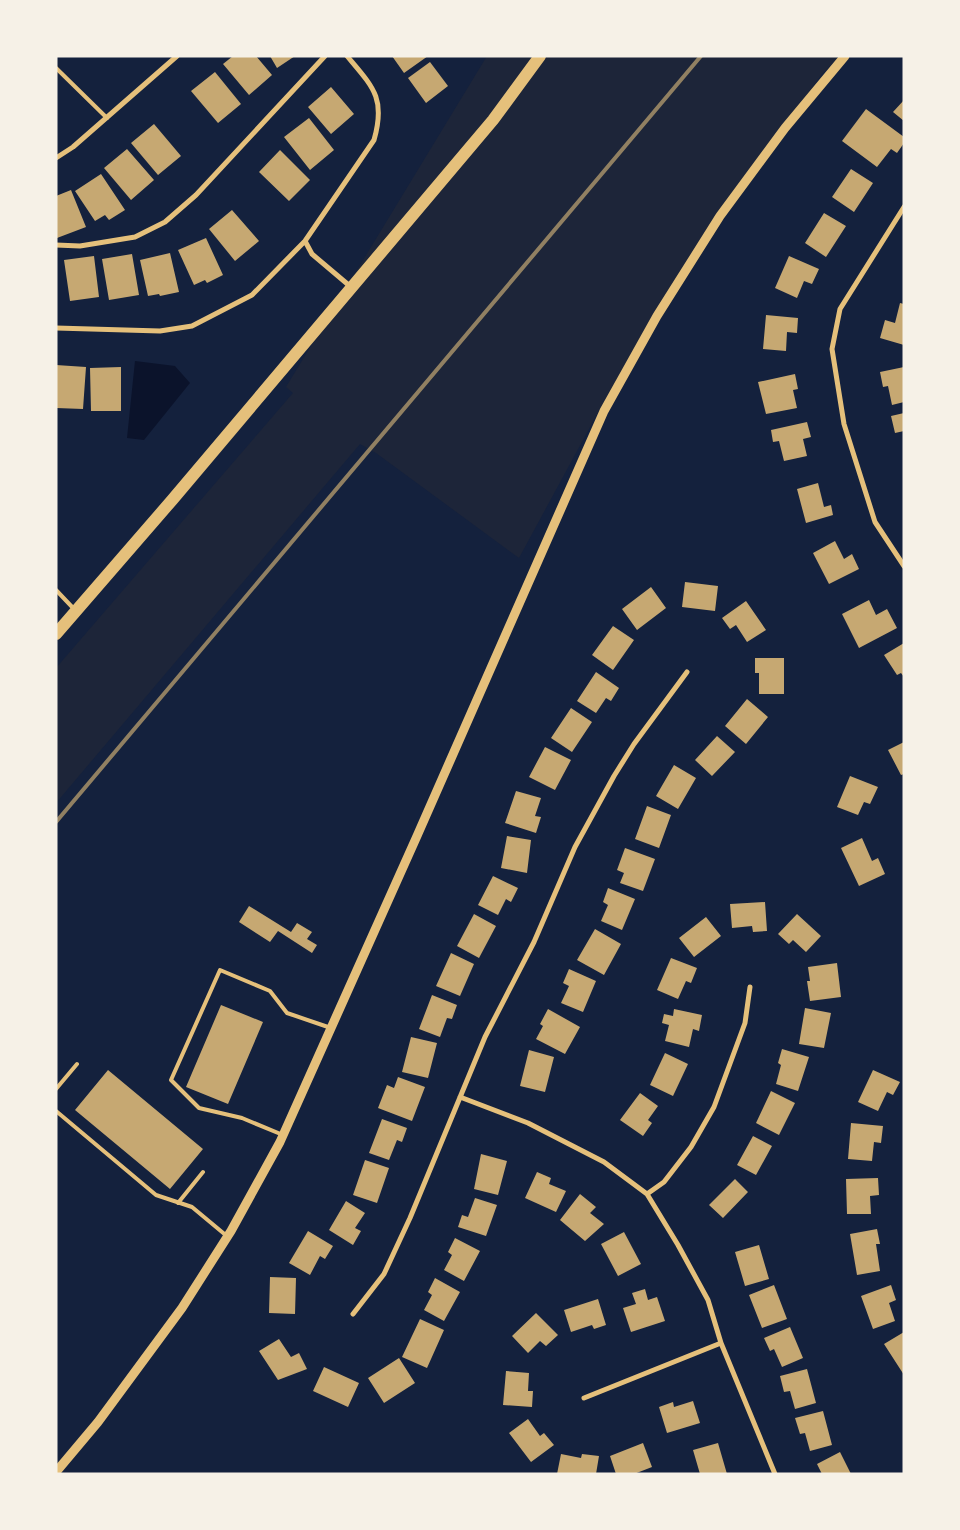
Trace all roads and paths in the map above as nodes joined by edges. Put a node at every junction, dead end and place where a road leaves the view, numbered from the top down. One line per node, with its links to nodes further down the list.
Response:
1 (177, 56): 7 (street)
2 (325, 56): 11 (street)
3 (347, 56): 10 (street)
4 (540, 56): 12 (main road)
5 (846, 56): 20 (street)
6 (56, 68): 7 (lane)
7 (107, 118): 8 (street)
8 (56, 158)
9 (904, 207): 14 (street)
10 (305, 241): 12 (street); 13 (street)
11 (56, 245)
12 (351, 288): 16 (main road)
13 (56, 328)
14 (904, 566)
15 (56, 590): 16 (lane)
16 (76, 610): 17 (main road)
17 (56, 634)
18 (687, 672): 23 (street)
19 (750, 987): 27 (street)
20 (331, 1028): 25 (street); 25 (lane)
21 (77, 1064): 22 (lane)
22 (56, 1088)
23 (460, 1098): 27 (street); 30 (street)
24 (56, 1111): 28 (lane)
25 (283, 1135): 29 (street)
26 (203, 1172): 28 (lane)
27 (647, 1194): 31 (street)
28 (178, 1202): 29 (lane)
29 (228, 1237): 33 (street)
30 (353, 1314)
31 (721, 1343): 32 (street); 34 (street)
32 (584, 1398)
33 (56, 1472)
34 (775, 1474)

